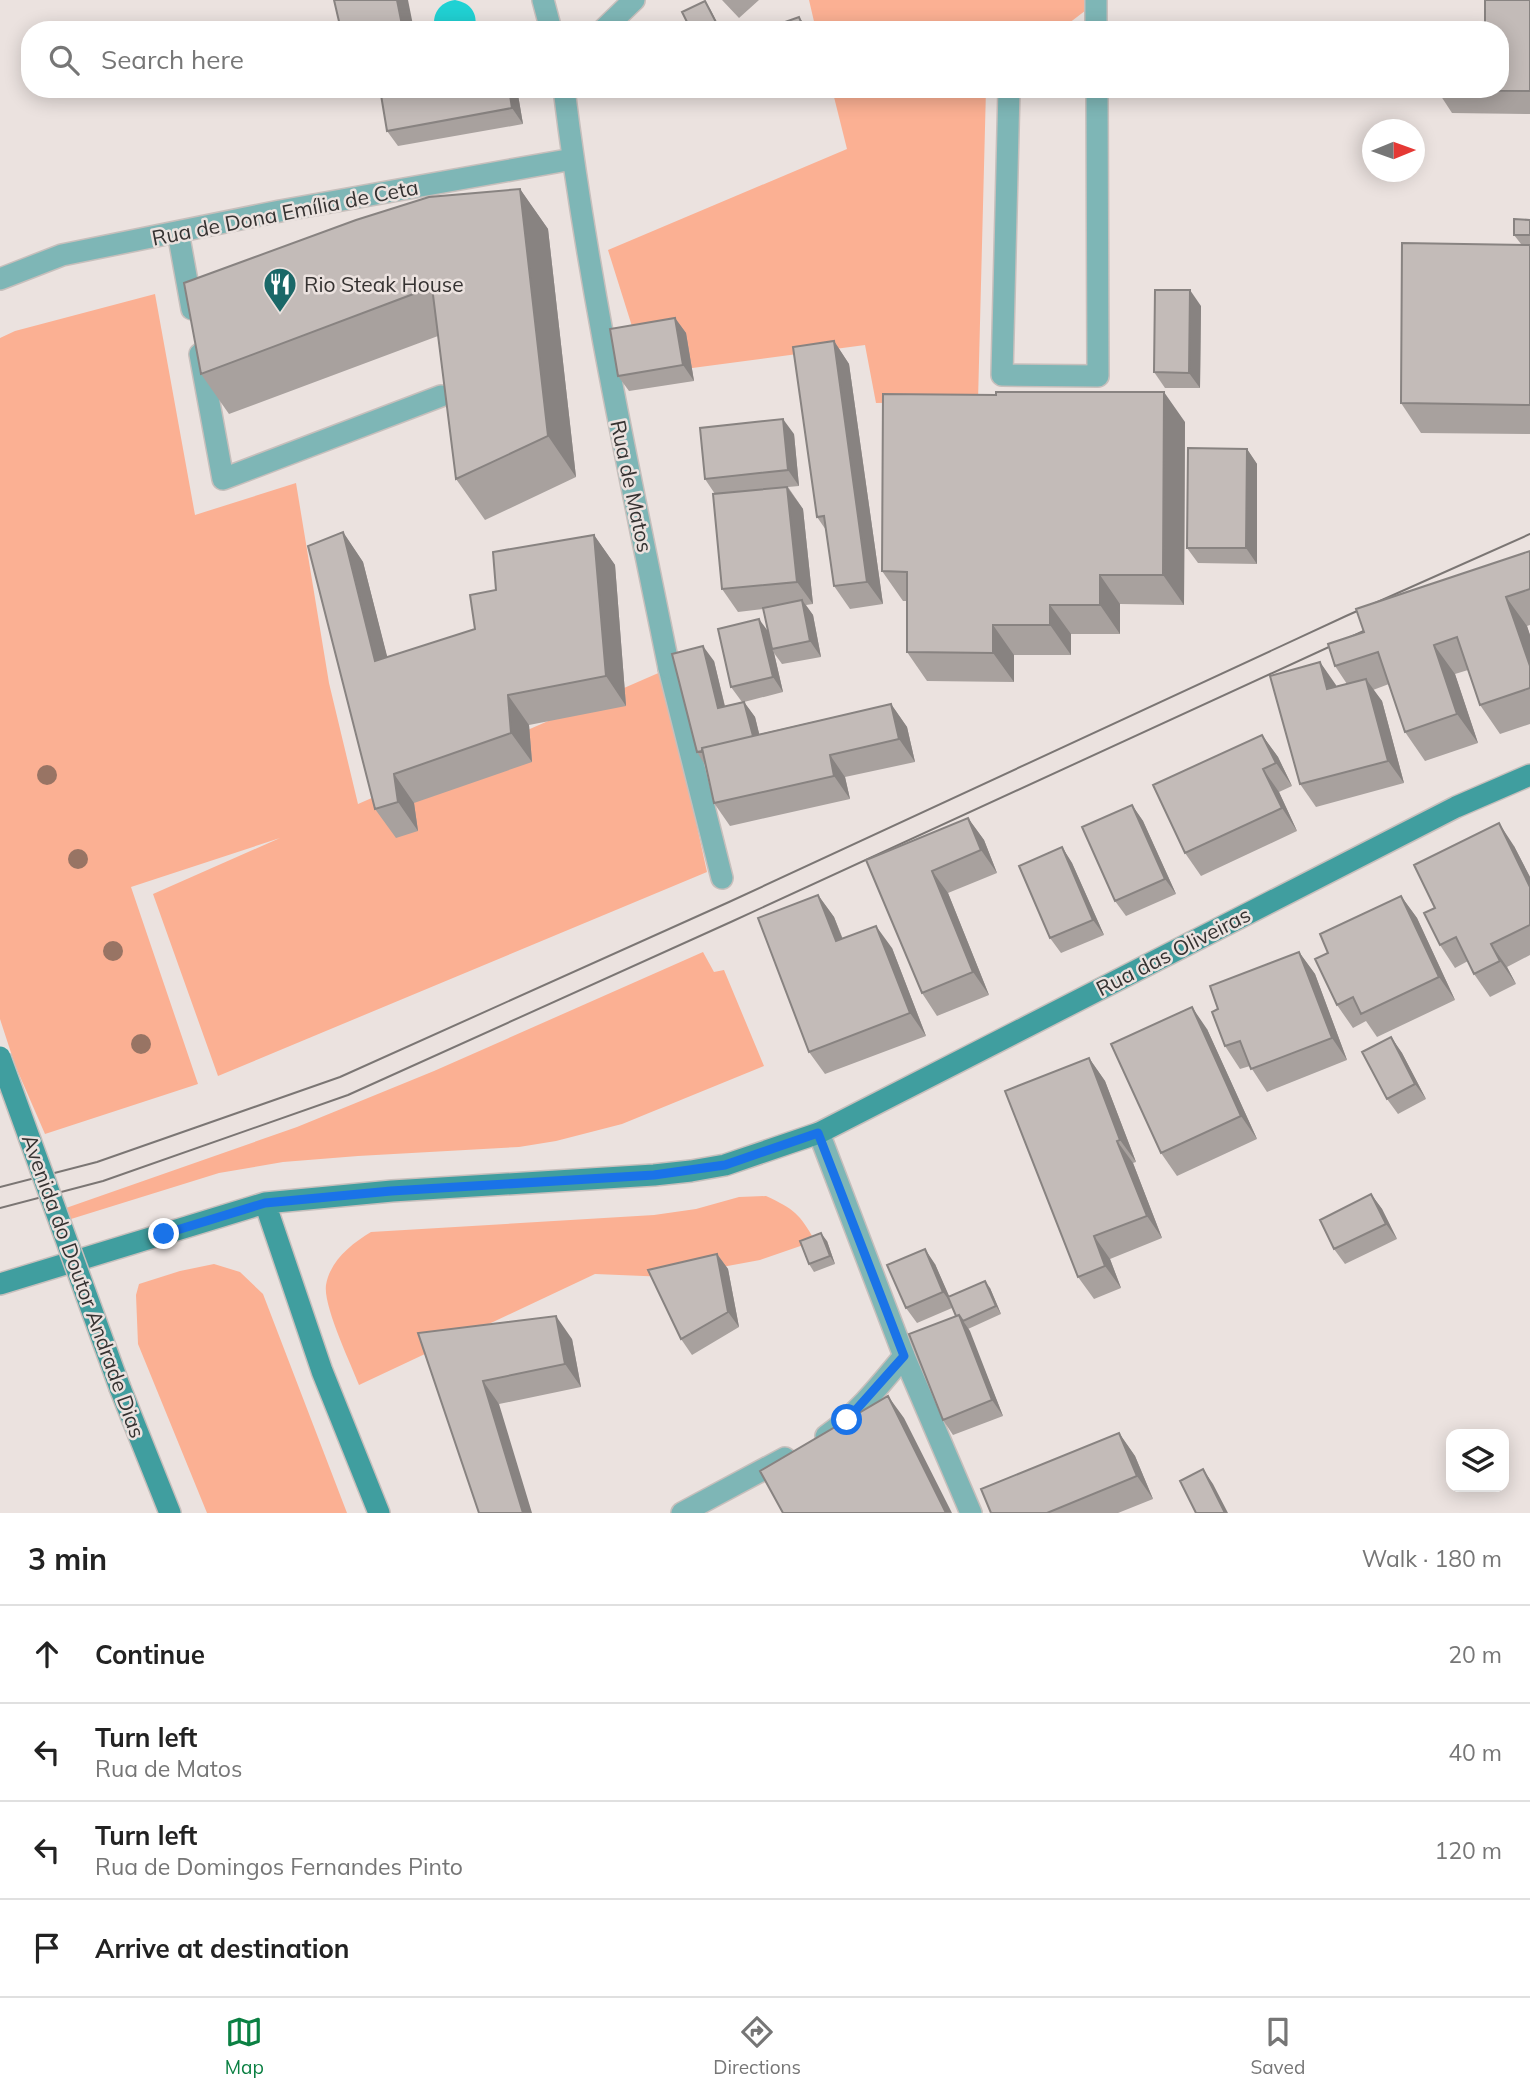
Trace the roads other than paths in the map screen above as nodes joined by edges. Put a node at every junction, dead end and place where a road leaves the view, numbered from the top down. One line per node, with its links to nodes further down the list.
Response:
1 (542, 0): 4 (street)
2 (634, 0): 5 (street)
3 (1096, 0): 6 (street)
4 (548, 21)
5 (612, 21)
6 (1097, 21)
7 (565, 98): 10 (street, Rua de Matos)
8 (1009, 98): 9 (street)
9 (1097, 98)
10 (573, 159): 11 (street, Rua de Dona Emília de Ceta); 15 (street, Rua de Matos)
11 (178, 232): 12 (street, Rua de Dona Emília de Ceta); 13 (street)
12 (0, 279)
13 (441, 396)
14 (1530, 775): 17 (main road, Rua das Oliveiras)
15 (722, 878)
16 (0, 1057): 21 (main road, Avenida do Doutor Andrade Dias, bridge)
17 (818, 1133): 18 (main road, Rua das Oliveiras); 20 (street)
18 (265, 1203): 19 (main road, Rua das Oliveiras); 22 (main road)
19 (0, 1284)
20 (904, 1356): 23 (street); 24 (street)
21 (170, 1513)
22 (379, 1513)
23 (682, 1513)
24 (971, 1513)

